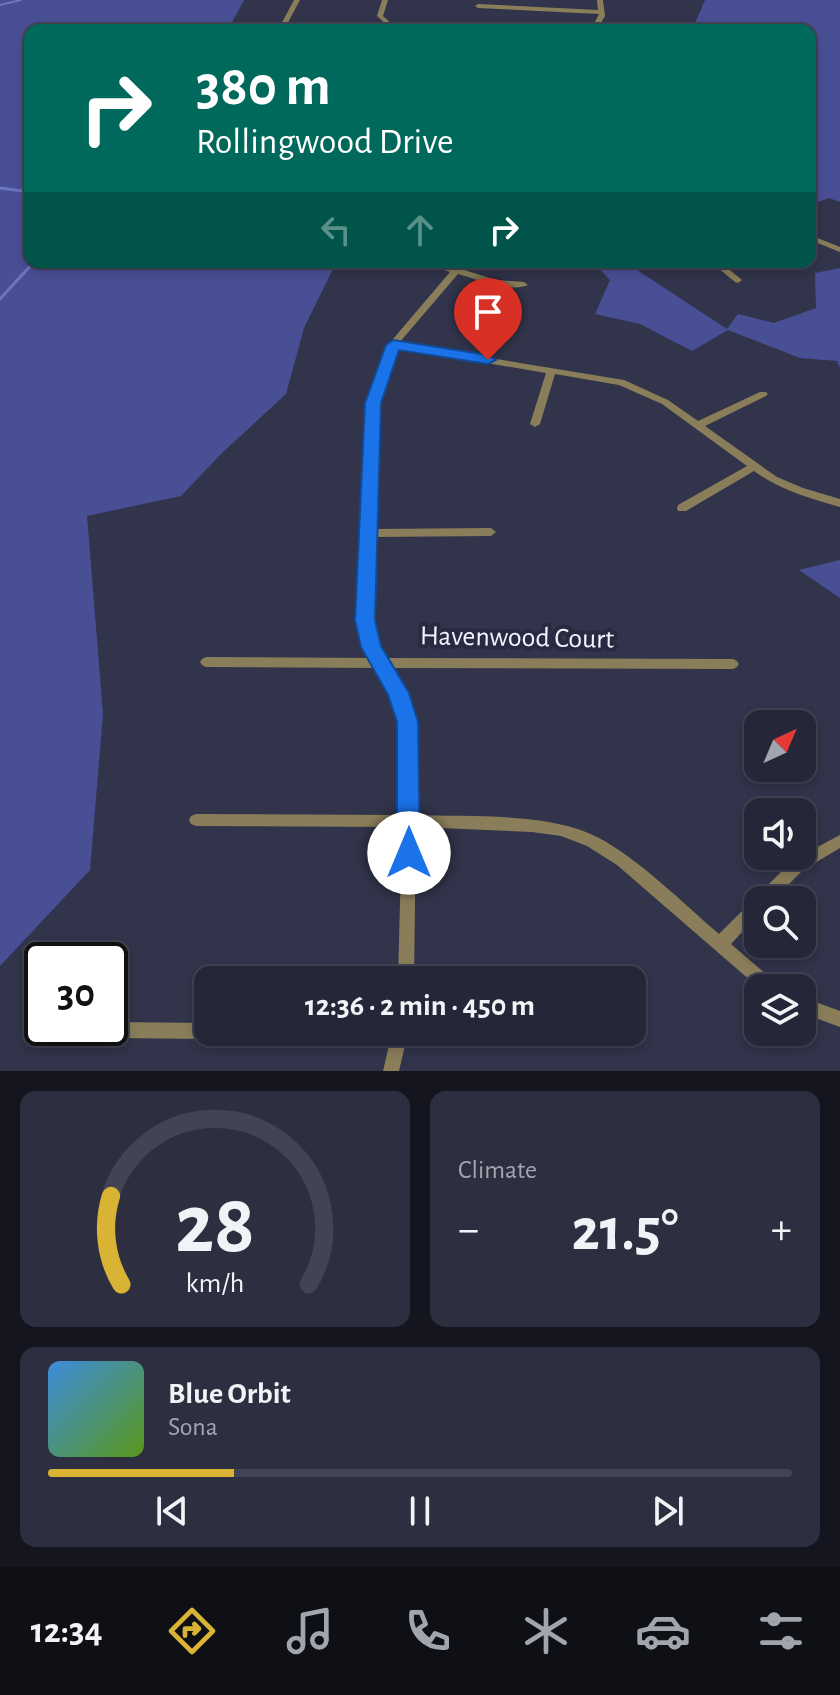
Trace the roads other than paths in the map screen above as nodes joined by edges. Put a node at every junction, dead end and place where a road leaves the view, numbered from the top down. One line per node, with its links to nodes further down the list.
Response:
1 (297, 0): 6 (street)
2 (385, 0): 7 (street)
3 (600, 0): 5 (street)
4 (478, 6): 5 (street)
5 (602, 12): 8 (street)
6 (284, 24)
7 (389, 24)
8 (597, 24)
9 (816, 240): 10 (street)
10 (840, 250)
11 (457, 268): 16 (street)
12 (464, 268): 15 (street)
13 (723, 268): 14 (street)
14 (738, 280)
15 (524, 285)
16 (393, 345): 17 (street); 25 (street)
17 (551, 370): 19 (street); 20 (street)
18 (763, 394): 20 (street)
19 (535, 424)
20 (697, 426): 21 (street)
21 (753, 467): 22 (street); 23 (street)
22 (840, 503)
23 (682, 508)
24 (491, 532): 25 (street)
25 (368, 533): 26 (street)
26 (379, 661): 27 (street, Havenwood Court); 28 (street, Havenwood Court); 30 (street)
27 (206, 662)
28 (733, 664)
29 (196, 820): 30 (street)
30 (409, 821): 34 (street); 35 (street)
31 (840, 841): 32 (street)
32 (777, 886)
33 (744, 919): 34 (street)
34 (720, 944): 36 (street)
35 (406, 966)
36 (755, 974)
37 (816, 1010): 38 (street)
38 (840, 1019)
39 (128, 1030): 40 (street)
40 (194, 1031)
41 (397, 1046): 42 (street)
42 (391, 1071)

